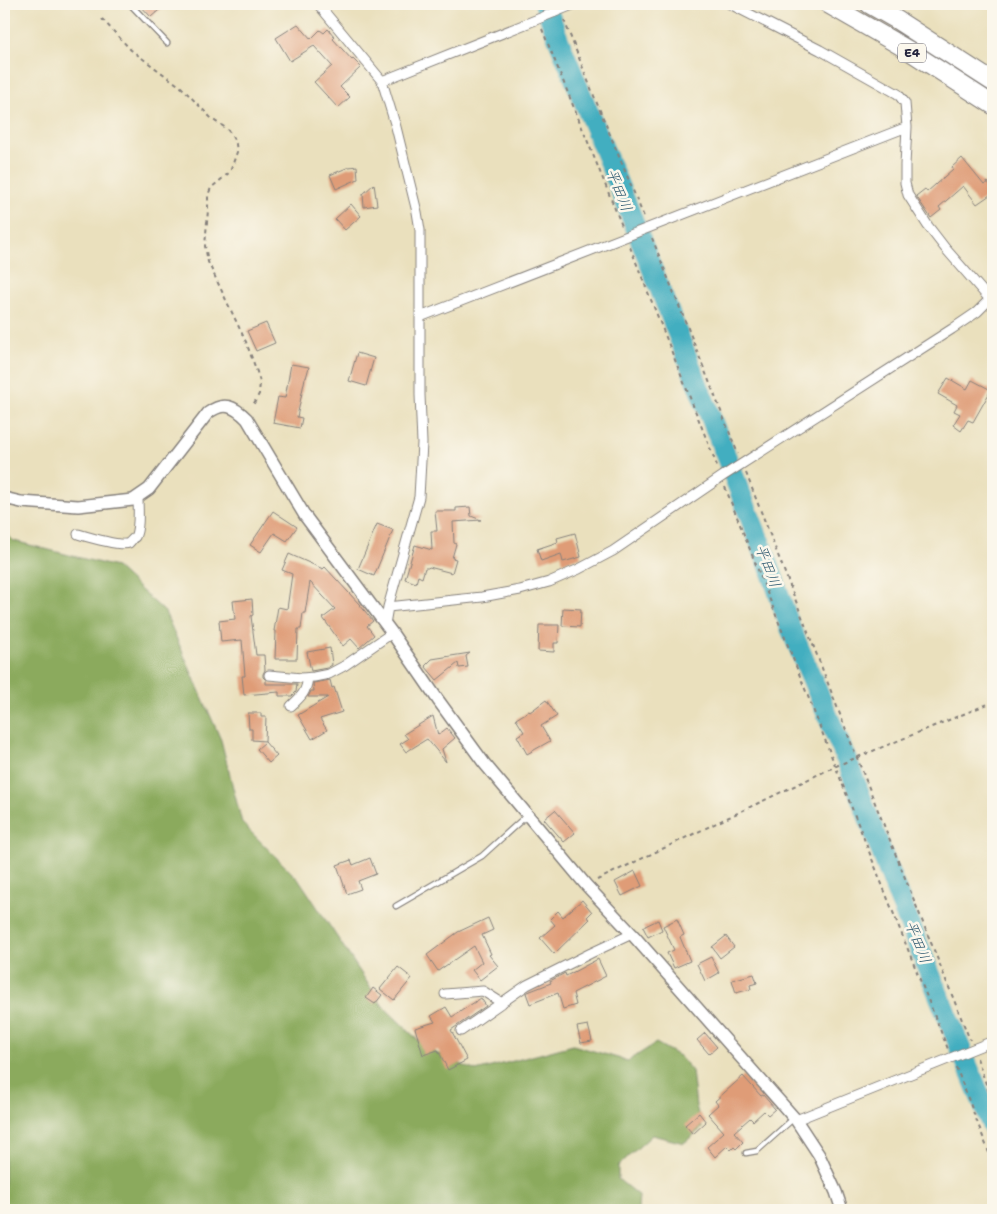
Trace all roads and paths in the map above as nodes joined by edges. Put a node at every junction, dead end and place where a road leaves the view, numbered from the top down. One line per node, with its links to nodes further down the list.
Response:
1 (130, 4): 10 (lane)
2 (318, 4): 11 (street)
3 (575, 4): 7 (street)
4 (730, 4): 14 (street)
5 (828, 4): 13 (highway, E4)
6 (869, 4): 12 (highway, E4)
7 (559, 10): 9 (street); 15 (path)
8 (102, 19): 19 (path)
9 (539, 19): 11 (street); 16 (path)
10 (167, 43)
11 (382, 81): 18 (street)
12 (993, 82)
13 (993, 105)
14 (907, 126): 15 (street); 17 (street)
15 (647, 228): 16 (street); 20 (path)
16 (628, 236): 18 (street); 21 (path)
17 (992, 300): 20 (street)
18 (420, 317): 25 (street)
19 (244, 416): 22 (street); 26 (street)
20 (742, 464): 21 (street); 31 (path)
21 (722, 477): 25 (street); 32 (path)
22 (138, 497): 23 (street); 24 (street)
23 (4, 498)
24 (78, 534)
25 (388, 607): 26 (street)
26 (389, 629): 28 (street); 33 (street)
27 (270, 675): 28 (street)
28 (308, 678): 30 (street)
29 (993, 702): 31 (path)
30 (291, 706)
31 (856, 758): 32 (path); 41 (path)
32 (836, 766): 34 (path); 42 (path)
33 (527, 815): 34 (street); 35 (lane)
34 (586, 885): 36 (street)
35 (396, 906)
36 (632, 934): 38 (street); 44 (street)
37 (445, 994): 38 (street)
38 (502, 1003): 39 (street)
39 (461, 1031)
40 (993, 1042): 41 (street)
41 (973, 1050): 42 (street); 43 (path)
42 (953, 1057): 44 (street); 46 (path)
43 (993, 1104)
44 (795, 1119): 45 (lane); 47 (street)
45 (746, 1153)
46 (993, 1163)
47 (842, 1210)

